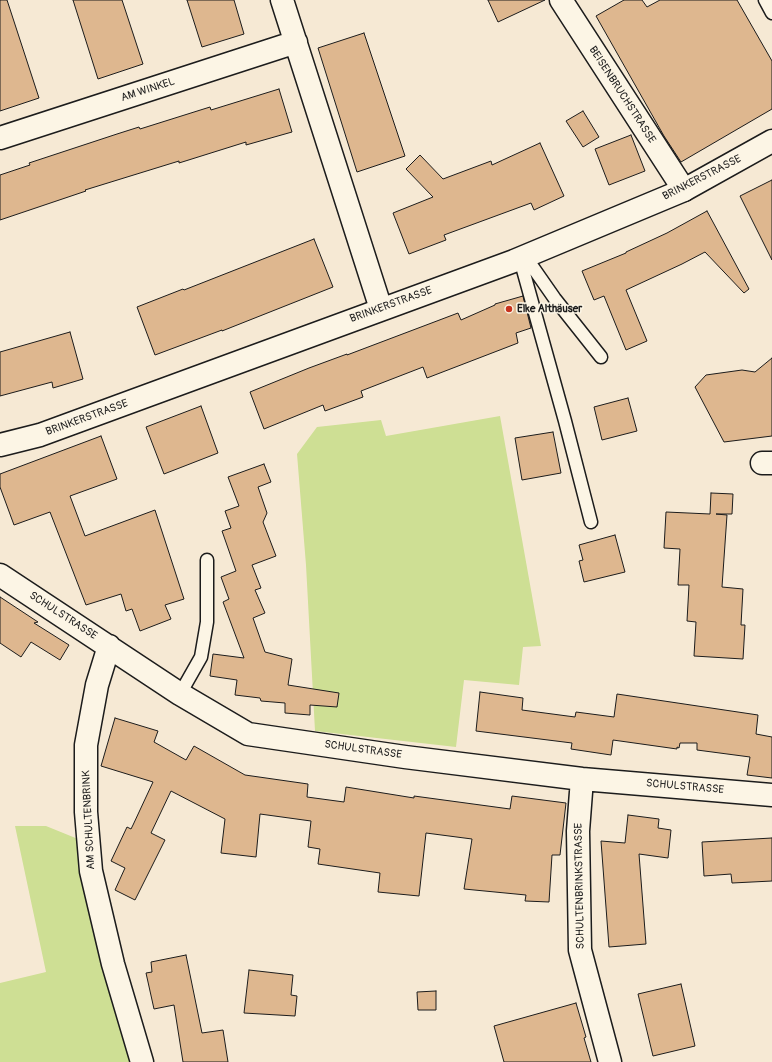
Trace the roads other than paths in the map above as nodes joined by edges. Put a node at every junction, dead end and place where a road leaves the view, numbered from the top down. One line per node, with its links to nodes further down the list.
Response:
1 (282, 0): 5 (street)
2 (561, 0): 8 (street, BEISENBRUCHSTRASSE)
3 (764, 0): 4 (lane)
4 (772, 13)
5 (296, 42): 6 (street, AM WINKEL); 10 (street)
6 (0, 138)
7 (772, 141): 8 (street, BRINKERSTRASSE)
8 (684, 190): 9 (street, BRINKERSTRASSE)
9 (523, 257): 10 (street, BRINKERSTRASSE); 11 (lane); 13 (lane)
10 (381, 309): 12 (street, BRINKERSTRASSE)
11 (601, 357)
12 (0, 444)
13 (591, 522)
14 (207, 560): 17 (lane)
15 (0, 575): 16 (street, SCHULSTRASSE)
16 (109, 646): 17 (street, SCHULSTRASSE); 20 (street, AM SCHULTENBRINK)
17 (180, 694): 18 (street, SCHULSTRASSE)
18 (582, 779): 19 (street, SCHULSTRASSE); 21 (street, SCHULTENBRINKSTRASSE)
19 (772, 795)
20 (142, 1062)
21 (610, 1062)

